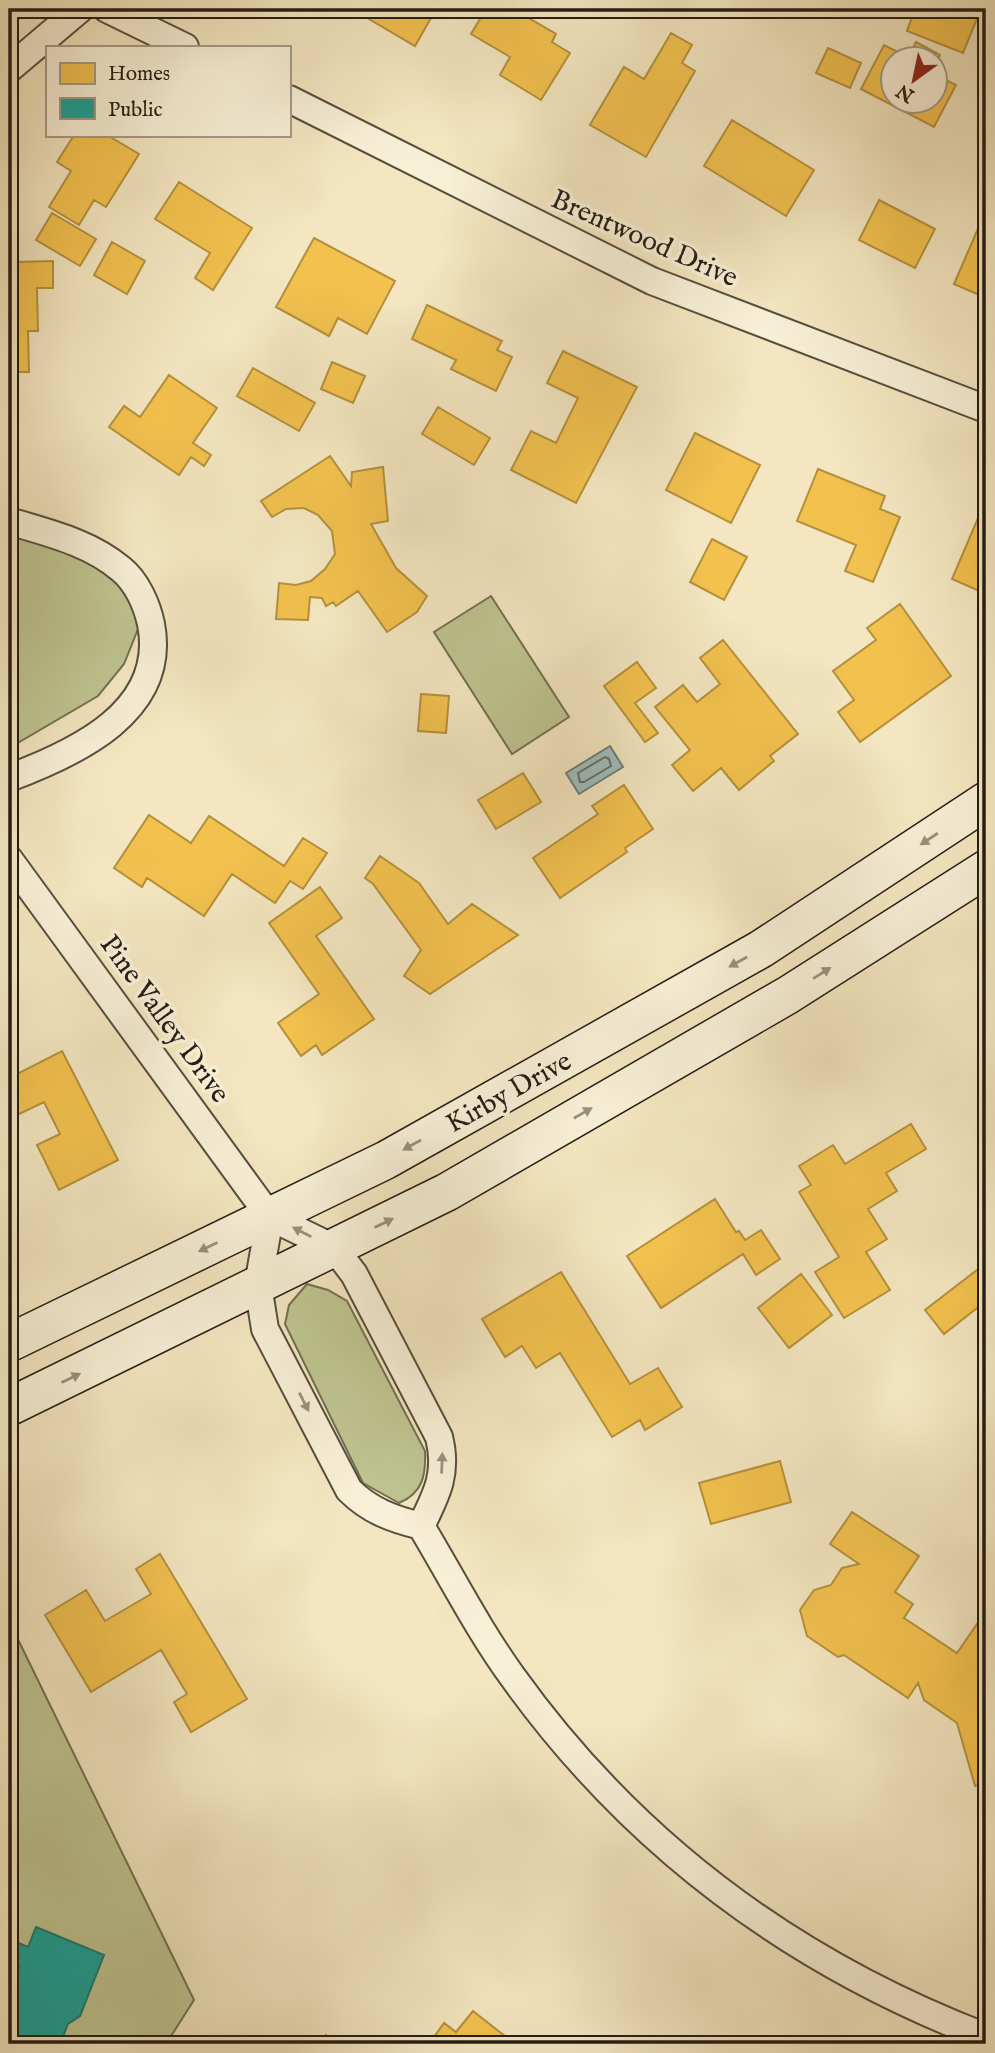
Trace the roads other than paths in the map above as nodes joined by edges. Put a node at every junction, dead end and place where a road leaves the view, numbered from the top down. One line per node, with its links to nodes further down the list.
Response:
1 (80, 9): 4 (street)
2 (107, 9): 3 (street)
3 (183, 46)
4 (9, 69)
5 (290, 100): 6 (street, Brentwood Drive)
6 (986, 409)
7 (9, 521): 8 (street)
8 (9, 778)
9 (986, 801): 12 (main road, Kirby Drive, one-way to 12)
10 (9, 859): 12 (street, Pine Valley Drive)
11 (986, 869): 13 (main road, Kirby Drive, one-way to 11)
12 (270, 1217): 13 (street, one-way to 12); 14 (street); 15 (main road, Kirby Drive, one-way to 15)
13 (334, 1248): 14 (main road, Kirby Drive); 17 (street, one-way to 13)
14 (258, 1285): 16 (main road, Kirby Drive, one-way to 14); 17 (street, one-way to 17)
15 (9, 1343)
16 (9, 1407)
17 (421, 1527): 18 (street)
18 (986, 2037)

